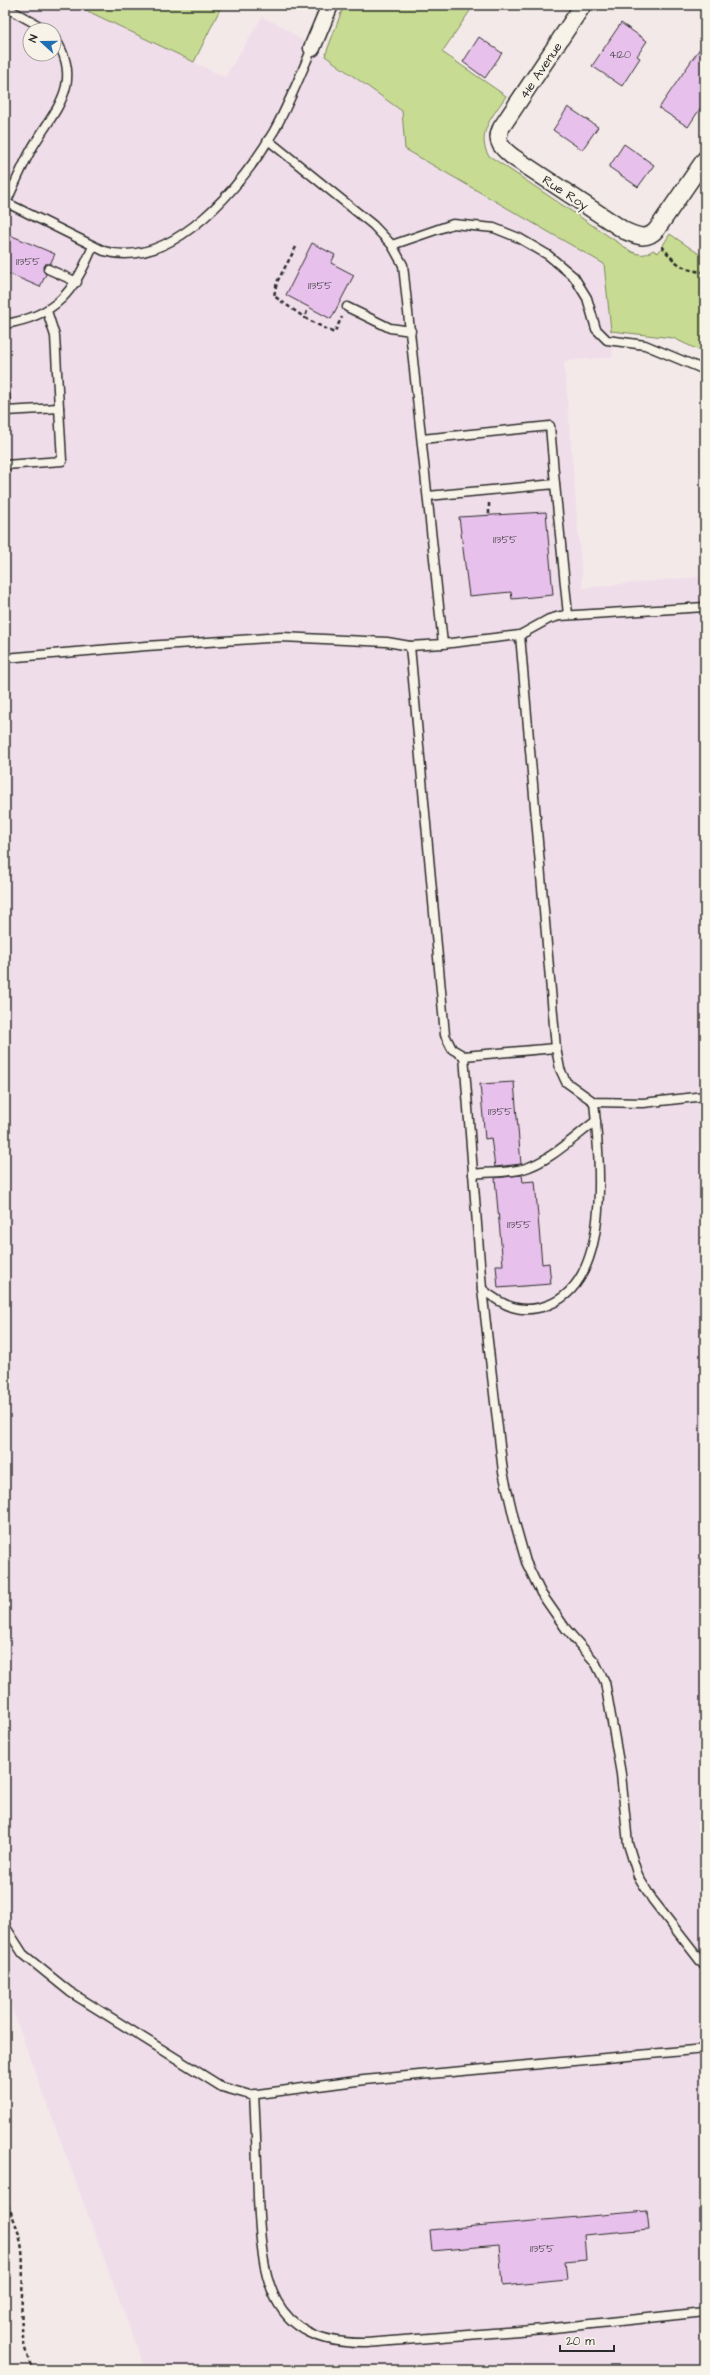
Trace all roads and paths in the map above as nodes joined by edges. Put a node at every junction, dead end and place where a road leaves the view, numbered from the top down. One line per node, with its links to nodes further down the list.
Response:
1 (330, 5): 5 (street)
2 (583, 5): 7 (street, 41e Avenue)
3 (5, 7): 4 (lane)
4 (35, 22)
5 (312, 48): 8 (lane)
6 (62, 50): 10 (lane)
7 (498, 136): 9 (street, Rue Roy)
8 (268, 140): 11 (lane); 12 (lane)
9 (705, 159)
10 (6, 203): 12 (lane)
11 (392, 245): 24 (lane); 26 (lane)
12 (93, 246): 17 (lane)
13 (662, 246): 16 (path)
14 (296, 247): 22 (path)
15 (48, 269): 17 (lane)
16 (705, 272): 18 (path)
17 (76, 282): 20 (lane)
18 (705, 301)
19 (347, 307): 24 (lane)
20 (47, 311): 23 (lane); 28 (lane)
21 (307, 312): 22 (path)
22 (305, 318): 25 (path)
23 (5, 324)
24 (411, 331): 30 (lane)
25 (334, 333)
26 (705, 370)
27 (5, 394): 29 (lane)
28 (59, 408): 29 (lane); 31 (lane)
29 (6, 411)
30 (422, 439): 32 (lane); 33 (lane)
31 (5, 465)
32 (555, 484): 33 (lane); 37 (lane)
33 (428, 496): 39 (lane)
34 (488, 499): 35 (path)
35 (490, 514)
36 (705, 607): 37 (lane)
37 (568, 615): 38 (lane)
38 (520, 635): 39 (lane); 42 (lane)
39 (443, 644): 40 (lane)
40 (410, 646): 41 (lane); 43 (lane)
41 (5, 658)
42 (556, 1048): 43 (lane); 45 (lane)
43 (464, 1056): 47 (lane)
44 (705, 1096): 45 (lane)
45 (594, 1102): 46 (lane)
46 (596, 1121): 47 (lane); 48 (lane)
47 (473, 1174): 48 (lane)
48 (482, 1289): 50 (lane)
49 (5, 1926): 52 (lane)
50 (705, 1967)
51 (705, 2049): 52 (lane)
52 (254, 2094): 54 (lane)
53 (5, 2198): 55 (path)
54 (705, 2312)
55 (33, 2370)

